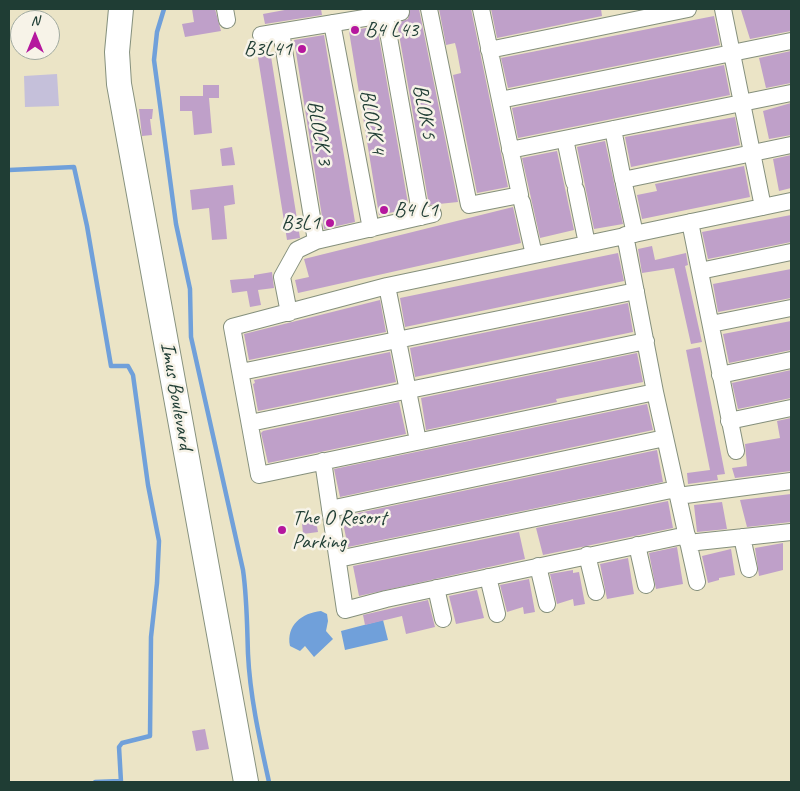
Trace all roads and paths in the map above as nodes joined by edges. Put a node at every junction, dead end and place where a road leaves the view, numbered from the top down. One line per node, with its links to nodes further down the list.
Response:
1 (104, 9): 72 (main road, Imus Boulevard)
2 (120, 9): 73 (main road, Imus Boulevard)
3 (429, 9): 20 (street)
4 (481, 9): 12 (street)
5 (688, 9): 7 (street)
6 (723, 9): 13 (street)
7 (611, 17): 12 (street)
8 (332, 23): 9 (street); 27 (street, BLOCK 4); 27 (street, BLOK 5)
9 (281, 32): 10 (street); 29 (street, BLOCK 3)
10 (261, 35)
11 (791, 41): 13 (street)
12 (489, 50): 15 (street)
13 (732, 52): 15 (street); 16 (street)
14 (791, 93): 16 (street)
15 (500, 100): 20 (street)
16 (742, 103): 17 (street); 21 (street)
17 (613, 129): 18 (street); 21 (street)
18 (565, 139): 20 (street); 30 (street)
19 (791, 145): 21 (street)
20 (510, 150)
21 (752, 153): 25 (street)
22 (624, 184): 28 (street)
23 (791, 201): 25 (street)
24 (522, 202): 32 (street)
25 (763, 207): 26 (street)
26 (690, 222): 28 (street); 33 (street)
27 (370, 229): 29 (street)
28 (630, 235): 30 (street); 35 (street)
29 (316, 241): 37 (street)
30 (587, 244): 32 (street)
31 (791, 252): 33 (street)
32 (534, 255): 34 (street)
33 (700, 271): 38 (street)
34 (387, 286): 37 (street); 39 (street)
35 (636, 291): 39 (street); 40 (street)
36 (791, 308): 38 (street)
37 (289, 313): 42 (street)
38 (710, 324): 43 (street)
39 (398, 339): 42 (street); 44 (street)
40 (646, 341): 44 (street); 45 (street)
41 (791, 360): 43 (street)
42 (241, 372): 48 (street)
43 (720, 375): 47 (street)
44 (408, 389): 48 (street); 50 (street)
45 (655, 392): 49 (street); 50 (street)
46 (791, 408): 47 (street)
47 (729, 420): 51 (street)
48 (250, 423): 52 (street)
49 (665, 438): 54 (street); 55 (street)
50 (418, 441): 52 (street)
51 (736, 451)
52 (323, 462): 55 (street)
53 (791, 482): 54 (street)
54 (677, 492): 58 (street); 61 (street)
55 (330, 509): 61 (street)
56 (791, 535): 57 (street)
57 (742, 537): 58 (street); 63 (street)
58 (687, 539): 59 (street); 65 (street)
59 (637, 545): 60 (street); 66 (street)
60 (587, 556): 62 (street); 68 (street)
61 (338, 559): 67 (street)
62 (538, 566): 64 (street); 69 (street)
63 (749, 569)
64 (488, 577): 67 (street); 70 (street)
65 (697, 582)
66 (646, 585)
67 (436, 588): 71 (street)
68 (596, 592)
69 (547, 604)
70 (497, 614)
71 (443, 619)
72 (230, 782)
73 (246, 782)

